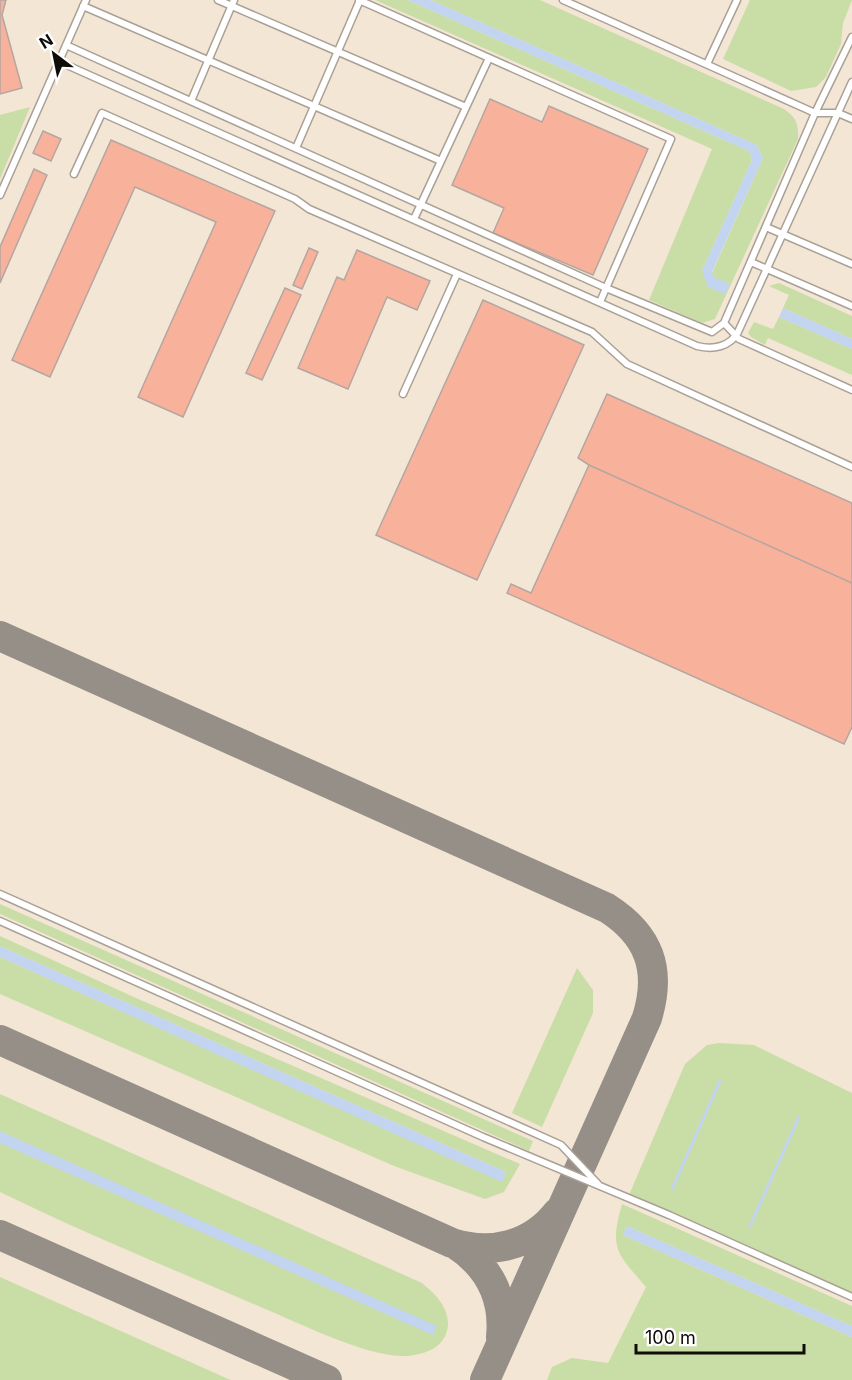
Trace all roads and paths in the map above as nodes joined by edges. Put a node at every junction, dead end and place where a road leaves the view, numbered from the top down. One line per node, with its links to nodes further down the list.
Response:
1 (218, 0): 6 (lane)
2 (360, 0): 9 (lane); 10 (lane)
3 (564, 0): 13 (lane)
4 (737, 0): 13 (lane)
5 (85, 3): 8 (lane); 11 (lane)
6 (233, 3): 9 (lane); 11 (lane)
7 (852, 37): 18 (lane)
8 (66, 45): 12 (lane); 15 (lane)
9 (338, 52): 16 (lane); 17 (lane)
10 (489, 58): 17 (lane); 33 (lane)
11 (209, 60): 15 (lane); 16 (lane)
12 (60, 62): 24 (lane); 26 (lane)
13 (707, 64): 18 (lane)
14 (852, 81): 19 (lane)
15 (191, 101): 21 (lane)
16 (314, 106): 21 (lane); 22 (lane)
17 (466, 107): 22 (lane)
18 (815, 112): 19 (lane); 27 (lane)
19 (838, 112): 20 (lane); 28 (lane)
20 (852, 119)
21 (296, 148): 25 (lane)
22 (441, 161): 25 (lane)
23 (74, 174): 32 (lane)
24 (1, 192)
25 (421, 205): 26 (lane); 33 (lane)
26 (414, 219): 34 (lane)
27 (766, 227): 28 (lane); 29 (lane)
28 (782, 233): 30 (lane); 31 (lane)
29 (751, 262): 31 (lane); 36 (lane)
30 (852, 264)
31 (767, 270): 35 (lane); 37 (lane)
32 (456, 274): 39 (lane); 40 (lane)
33 (606, 288): 34 (lane); 36 (lane)
34 (600, 302): 37 (lane)
35 (852, 306)
36 (724, 323): 37 (lane)
37 (736, 336): 38 (lane)
38 (852, 390)
39 (403, 394)
40 (852, 467)
41 (0, 894): 43 (lane)
42 (0, 921): 43 (lane)
43 (600, 1186): 44 (lane)
44 (852, 1296)

